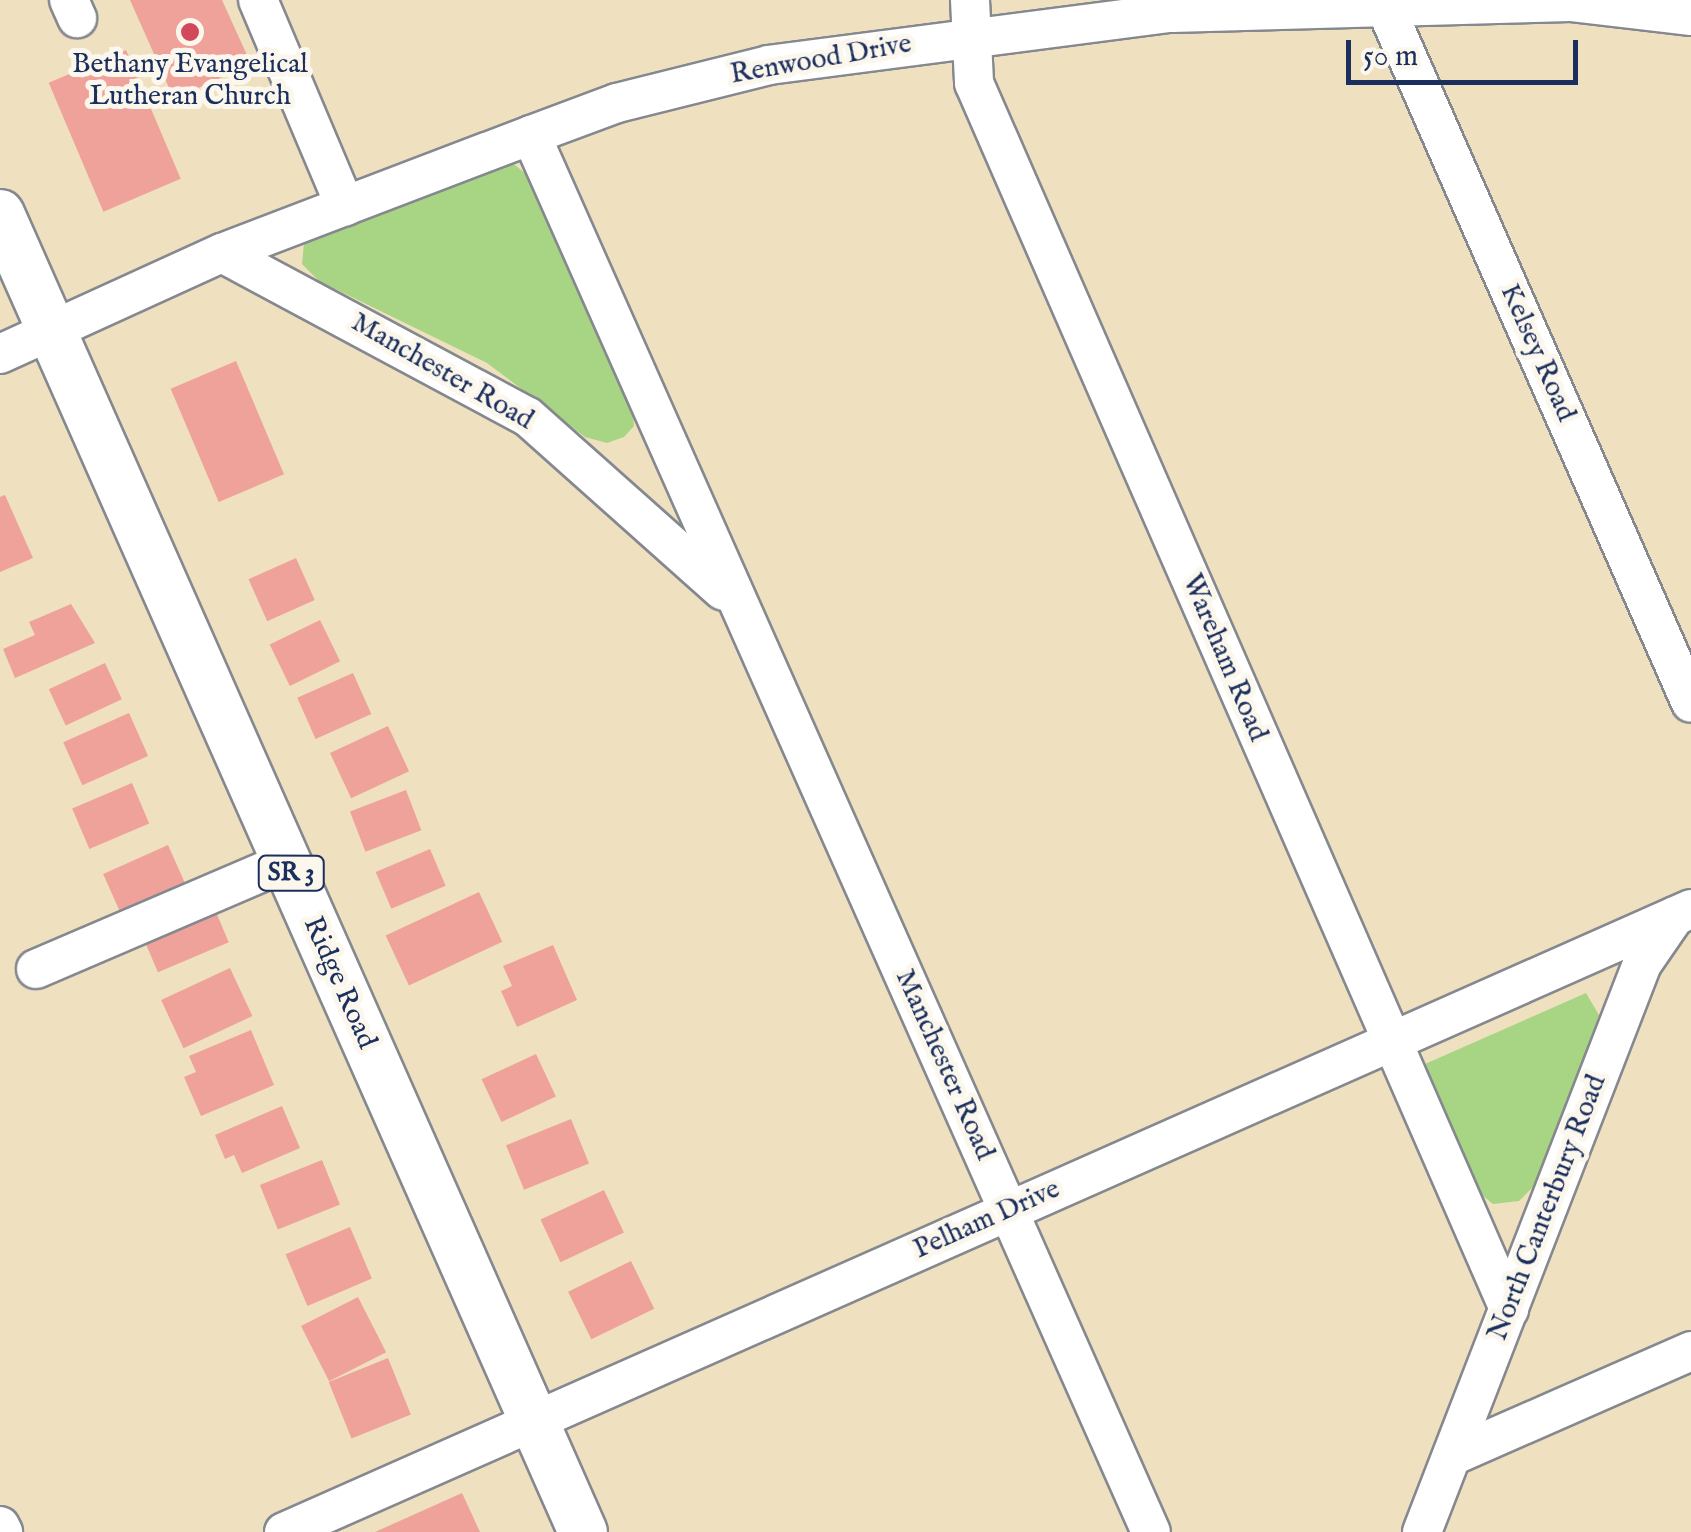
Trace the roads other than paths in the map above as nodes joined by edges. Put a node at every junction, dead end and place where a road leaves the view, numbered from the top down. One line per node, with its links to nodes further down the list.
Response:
1 (258, 0): 6 (street)
2 (1384, 4): 3 (street, Renwood Drive); 4 (street, Renwood Drive); 12 (street, Kelsey Road)
3 (1691, 16)
4 (970, 18): 5 (street, Renwood Drive); 16 (street, Wareham Road)
5 (532, 135): 6 (street, Renwood Drive); 11 (street, Manchester Road)
6 (345, 206): 8 (street, Renwood Drive)
7 (0, 214): 9 (main road, Ridge Road / SR 3)
8 (222, 253): 9 (street, Renwood Drive); 11 (street, Manchester Road)
9 (52, 331): 10 (street, Renwood Drive); 13 (main road, Ridge Road / SR 3)
10 (0, 354)
11 (732, 599): 17 (street, Manchester Road)
12 (1691, 703)
13 (286, 862): 15 (street); 20 (main road, Ridge Road / SR 3)
14 (1686, 906): 16 (street, Pelham Drive); 18 (street, North Canterbury Road)
15 (36, 969)
16 (1390, 1042): 17 (street, Pelham Drive); 18 (street, Wareham Road)
17 (1009, 1210): 20 (street, Pelham Drive); 24 (street, Manchester Road)
18 (1509, 1309): 21 (street, North Canterbury Road)
19 (1691, 1350): 21 (street)
20 (532, 1422): 22 (street, Pelham Drive); 23 (main road, Ridge Road / SR 3)
21 (1452, 1456): 25 (street, North Canterbury Road)
22 (284, 1532)
23 (584, 1532)
24 (1151, 1532)
25 (1422, 1532)

